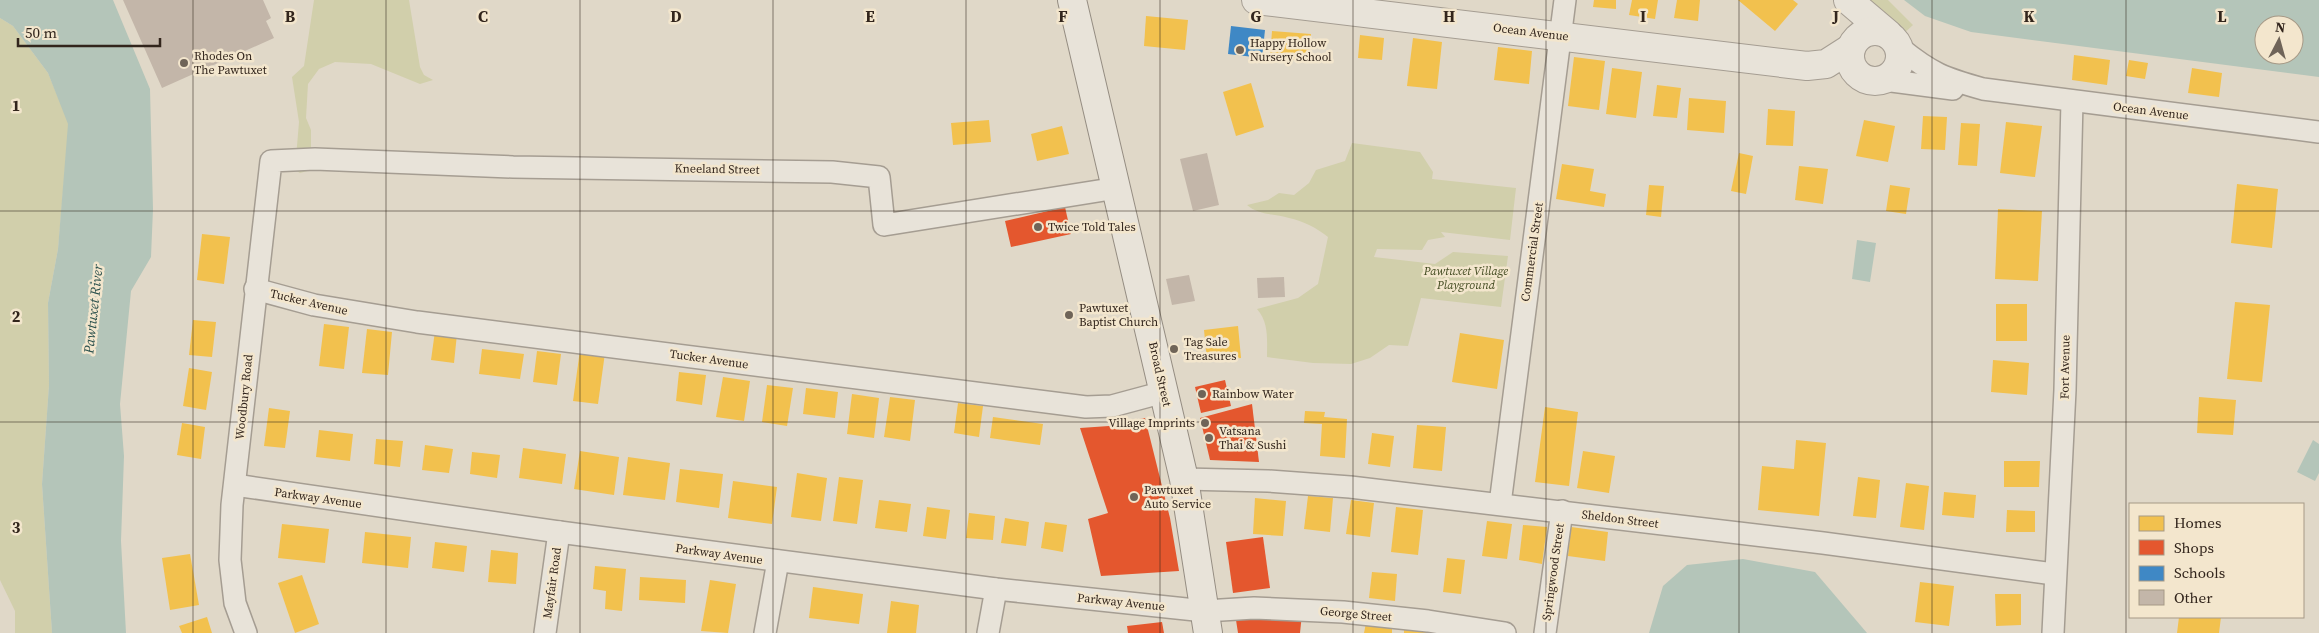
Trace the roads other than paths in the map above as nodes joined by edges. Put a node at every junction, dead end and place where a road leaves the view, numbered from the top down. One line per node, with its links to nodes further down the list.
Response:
1 (1072, 0): 15 (street, Broad Street)
2 (1256, 0): 6 (street, Ocean Avenue)
3 (1566, 0): 6 (street, Commercial Street)
4 (1839, 0): 8 (street)
5 (1848, 0): 7 (street)
6 (1562, 35): 9 (street, Ocean Avenue); 20 (street, Commercial Street)
7 (1894, 41): 8 (street, Ocean Avenue); 10 (street); 11 (street, Ocean Avenue)
8 (1853, 45): 9 (street, Ocean Avenue); 10 (street)
9 (1807, 66): 10 (street, Ocean Avenue)
10 (1873, 79): 11 (street, Ocean Avenue)
11 (1983, 89): 12 (street, Ocean Avenue)
12 (2072, 101): 13 (street, Ocean Avenue); 24 (street, Fort Avenue)
13 (2319, 132)
14 (271, 161): 15 (street, Kneeland Street); 16 (street, Woodbury Road)
15 (1117, 188): 17 (street, Broad Street)
16 (255, 289): 17 (street, Tucker Avenue); 19 (street, Woodbury Road)
17 (1164, 392): 18 (street, Broad Street)
18 (1184, 479): 20 (street, Sheldon Street); 26 (street, Broad Street)
19 (235, 485): 22 (street, Parkway Avenue); 27 (street, Woodbury Road)
20 (1500, 504): 21 (street, Sheldon Street)
21 (1562, 512): 24 (street, Sheldon Street); 32 (street, Springwood Street)
22 (559, 532): 23 (street, Parkway Avenue); 28 (street, Mayfair Road)
23 (778, 562): 25 (street, Parkway Avenue); 29 (street)
24 (2054, 574): 33 (street, Fort Avenue)
25 (996, 589): 26 (street, Parkway Avenue); 30 (street)
26 (1207, 622): 31 (street, George Street)
27 (246, 633)
28 (545, 633)
29 (765, 633)
30 (988, 633)
31 (1505, 633)
32 (1545, 633)
33 (2053, 633)

